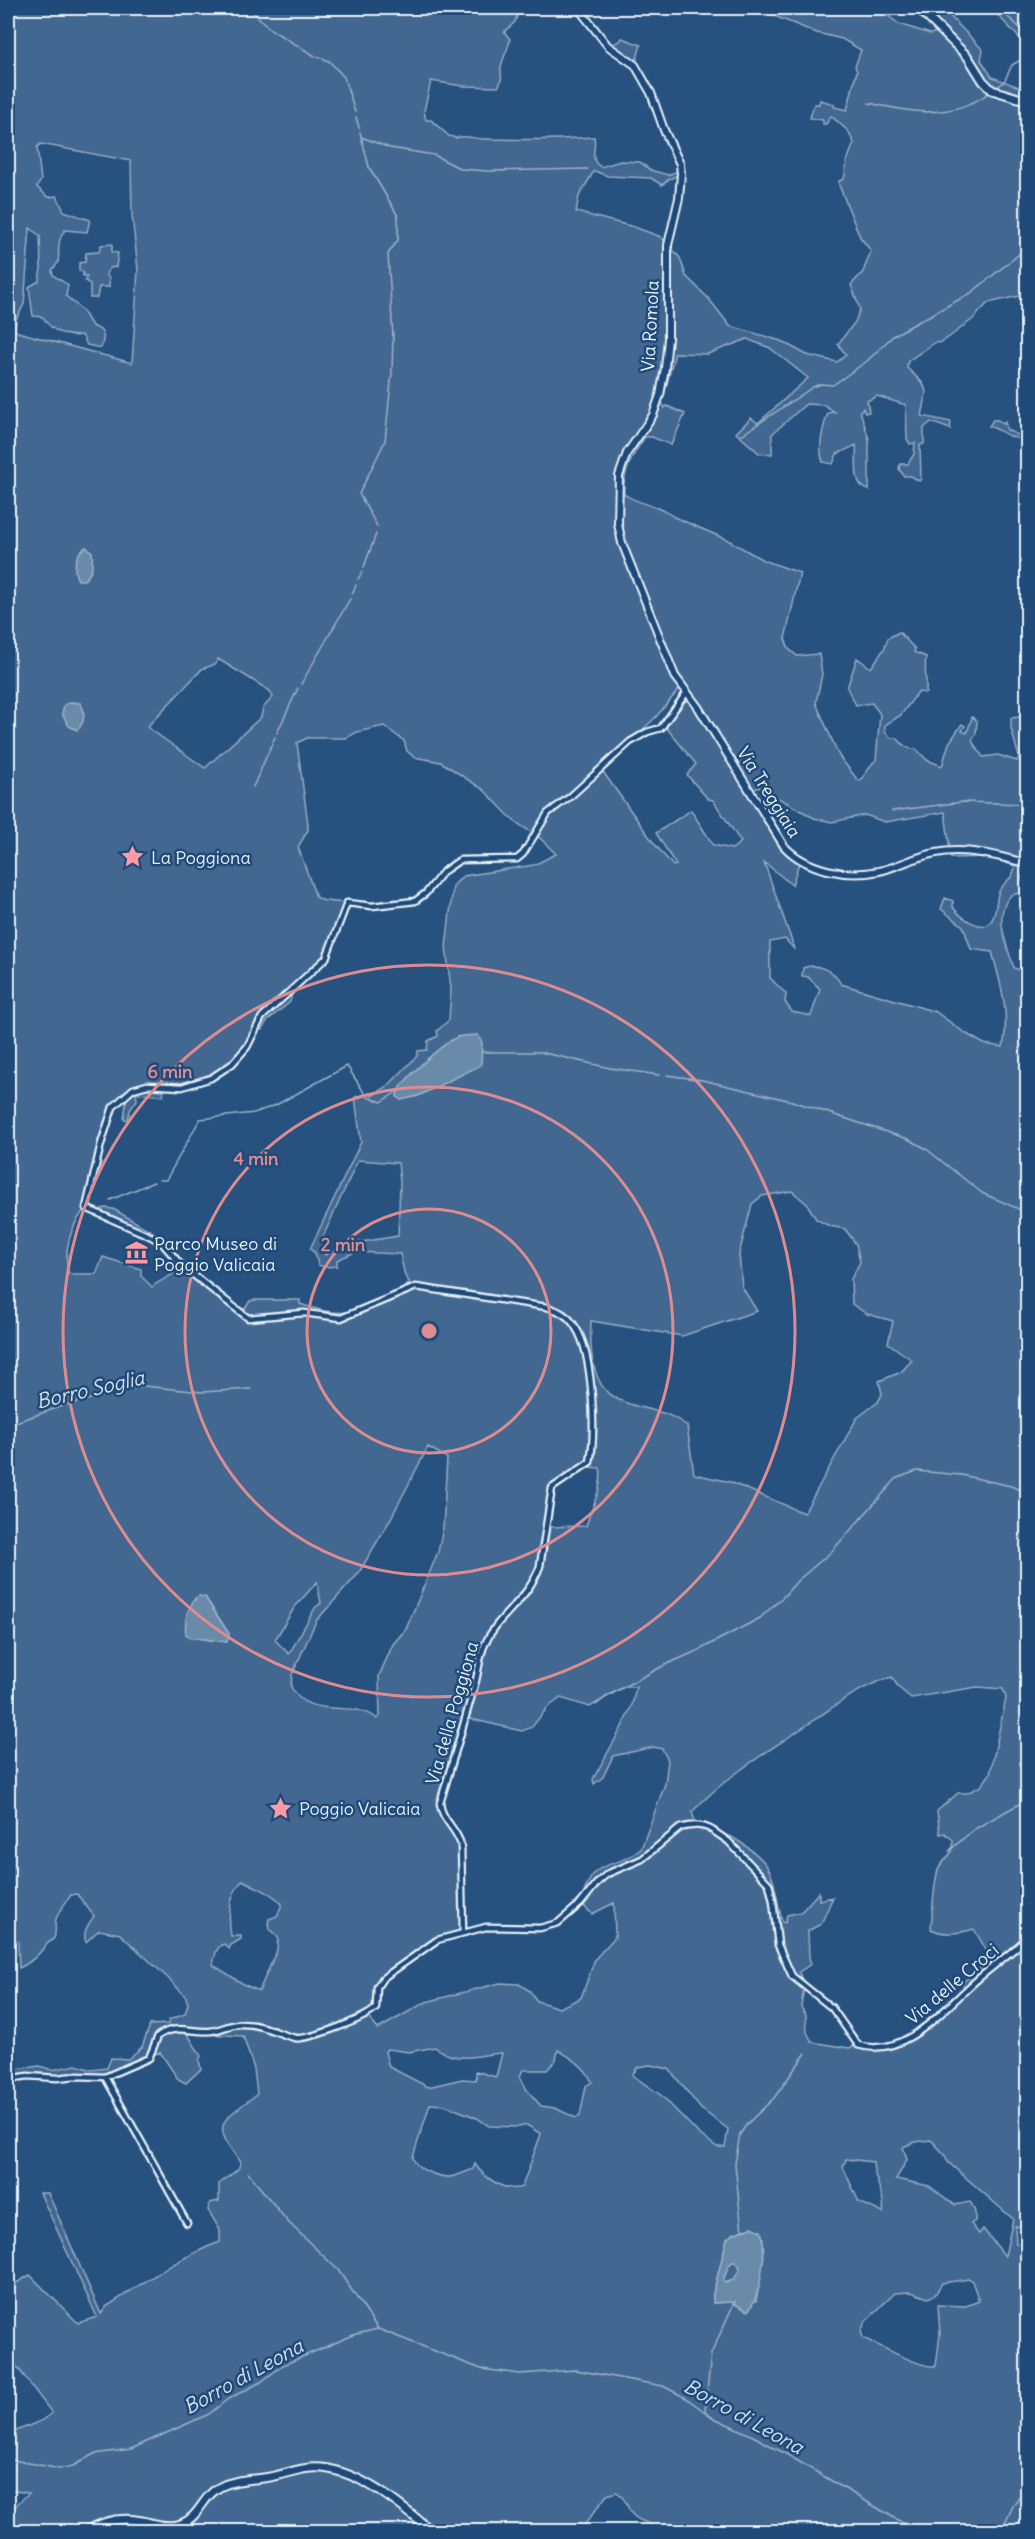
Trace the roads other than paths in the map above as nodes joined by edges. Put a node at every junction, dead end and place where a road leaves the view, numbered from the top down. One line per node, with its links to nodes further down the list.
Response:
1 (578, 8): 4 (street, Via Romola)
2 (918, 8): 3 (main road)
3 (1028, 101)
4 (687, 692): 5 (street, Via Treggiaia); 6 (street, Via della Poggiona)
5 (1028, 864)
6 (463, 1932): 7 (street, Via delle Croci); 8 (street, Via delle Croci)
7 (1028, 1937)
8 (105, 2077): 9 (street, Via delle Croci); 10 (street)
9 (8, 2079)
10 (187, 2223)
11 (84, 2532): 12 (main road)
12 (434, 2532)

